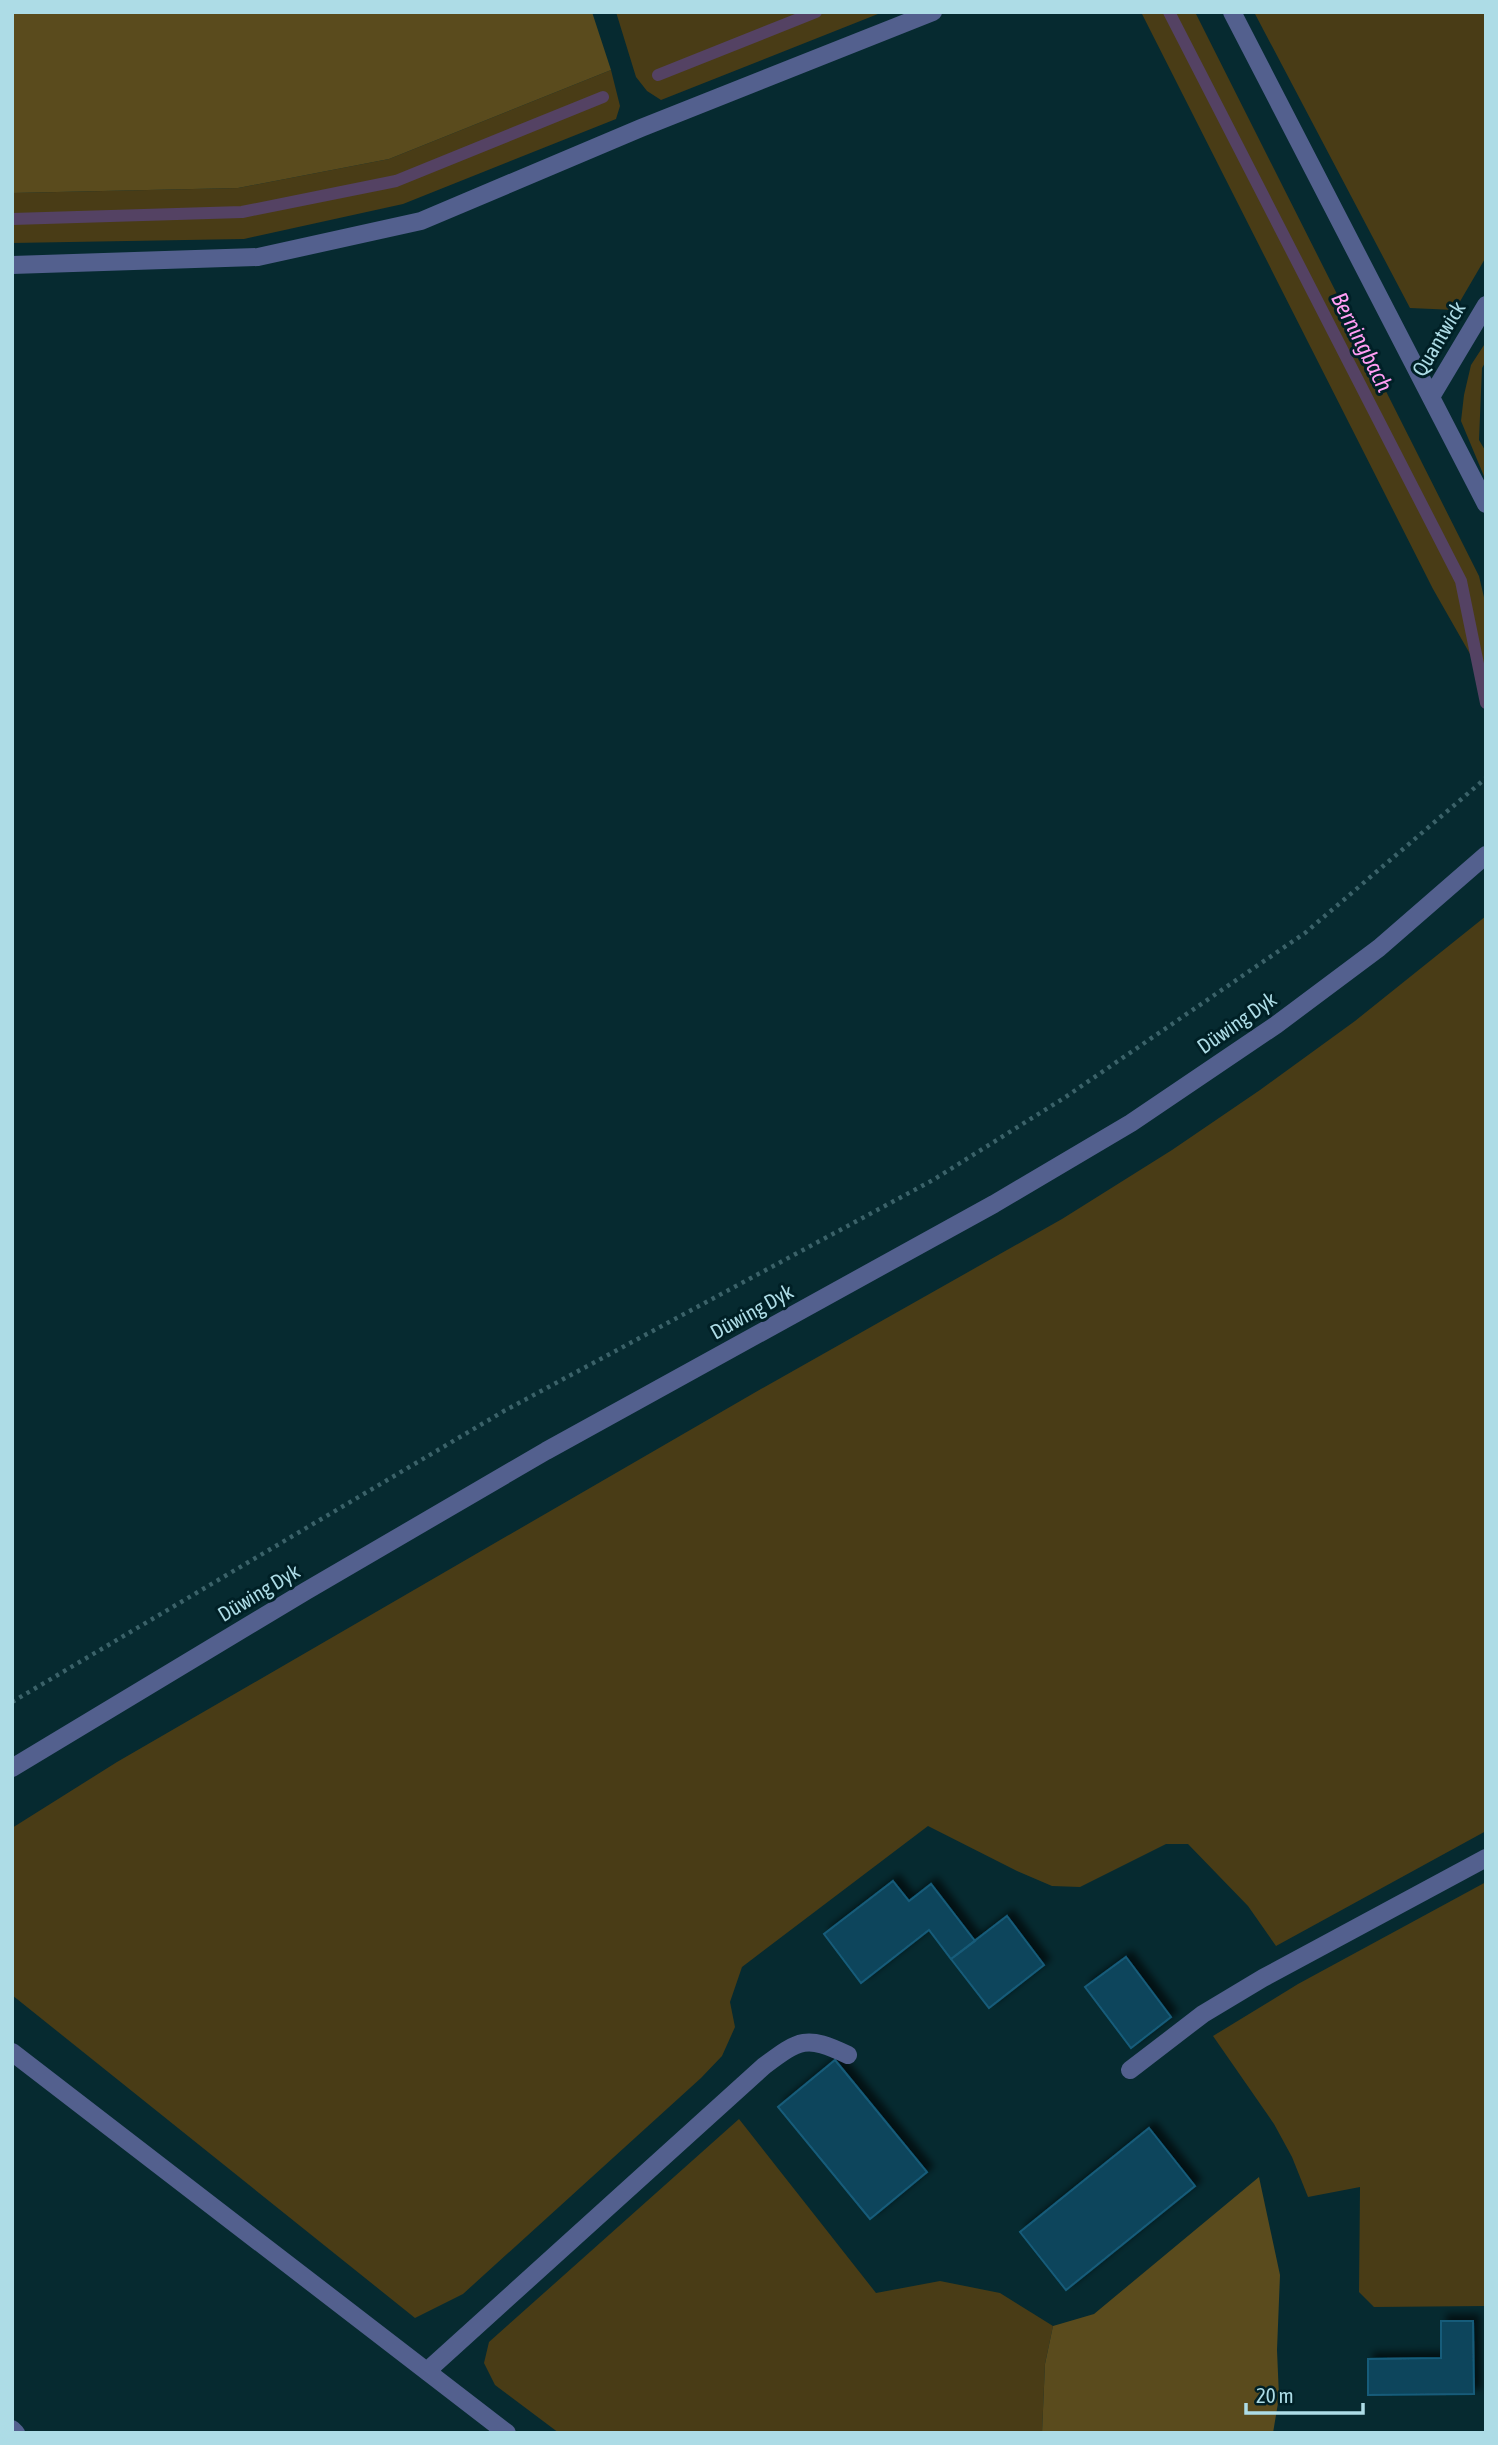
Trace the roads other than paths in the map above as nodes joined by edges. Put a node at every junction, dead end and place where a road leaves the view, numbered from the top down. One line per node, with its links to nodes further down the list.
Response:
1 (933, 12): 3 (street)
2 (1232, 12): 5 (street)
3 (12, 265)
4 (1486, 305): 5 (street, Quantwick)
5 (1431, 397): 6 (street)
6 (1486, 504)
7 (1486, 855): 8 (street, Düwing Dyk)
8 (12, 1768)
9 (1486, 1858): 12 (street)
10 (12, 2052): 13 (street)
11 (848, 2055): 13 (street)
12 (1130, 2070)
13 (427, 2371): 16 (street)
14 (12, 2429): 15 (street)
15 (16, 2433)
16 (507, 2433)

